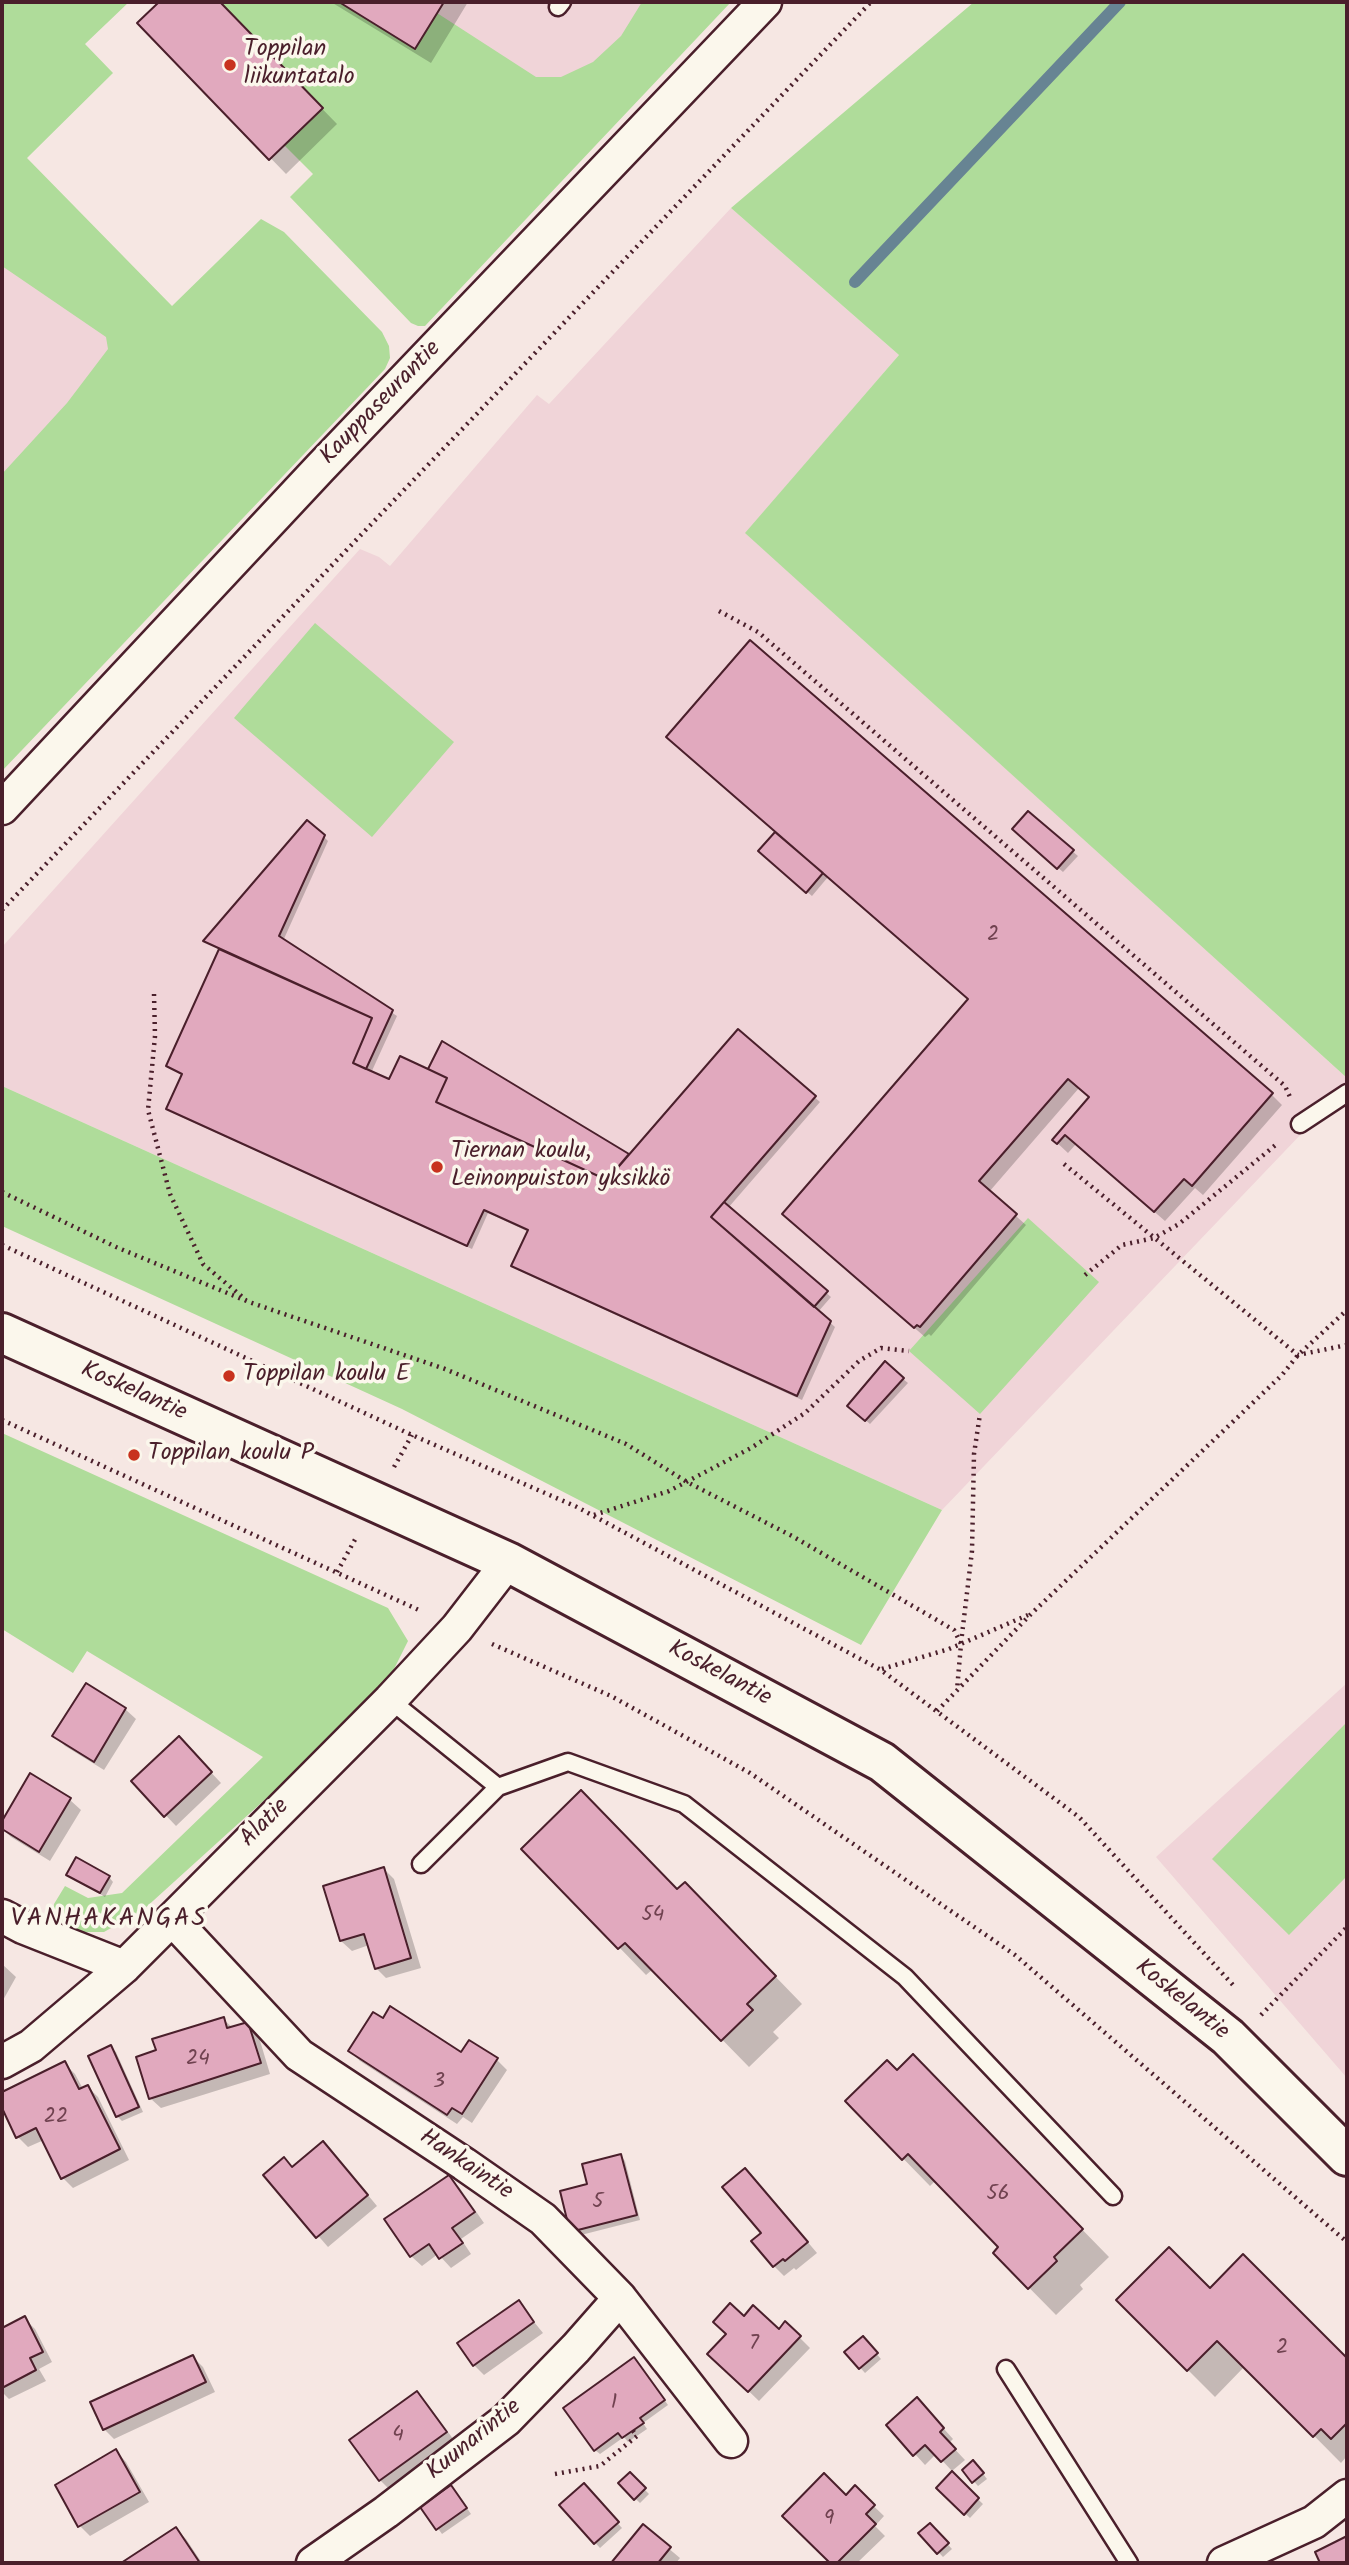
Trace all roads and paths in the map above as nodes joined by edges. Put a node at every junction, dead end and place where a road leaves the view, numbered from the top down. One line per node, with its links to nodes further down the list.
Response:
1 (765, 2): 4 (street, Kauppaseurantie)
2 (871, 2): 5 (path)
3 (719, 611): 8 (path)
4 (2, 808)
5 (2, 910)
6 (154, 994): 14 (path)
7 (1347, 1093): 8 (lane)
8 (1300, 1124): 11 (path)
9 (1063, 1164): 11 (path)
10 (2, 1192): 14 (path)
11 (1154, 1238): 13 (path); 19 (path)
12 (2, 1245): 22 (path)
13 (1085, 1275)
14 (249, 1303): 21 (path)
15 (1347, 1310): 19 (path)
16 (2, 1333): 23 (main road, Koskelantie)
17 (1347, 1345): 19 (path)
18 (909, 1351): 21 (path)
19 (1298, 1355): 24 (path)
20 (980, 1414): 25 (path)
21 (687, 1482): 22 (path); 25 (path)
22 (593, 1516): 26 (path)
23 (508, 1562): 28 (street, Alatie); 41 (main road, Koskelantie)
24 (1032, 1613): 25 (path); 27 (path)
25 (961, 1644): 26 (path); 27 (path)
26 (881, 1670): 29 (path)
27 (957, 1690): 29 (path)
28 (390, 1700): 30 (lane); 33 (street, Alatie)
29 (937, 1711): 36 (path)
30 (498, 1787): 31 (lane); 42 (lane)
31 (421, 1864)
32 (2, 1916): 35 (street)
33 (172, 1919): 35 (street, Alatie); 43 (street, Hankaintie)
34 (1347, 1927): 38 (path)
35 (124, 1967): 40 (street, Alatie)
36 (1233, 1986)
37 (1252, 2006): 38 (path)
38 (1261, 2016): 39 (path)
39 (1269, 2025)
40 (2, 2062)
41 (1347, 2156)
42 (1113, 2196)
43 (620, 2298): 46 (street, Hankaintie); 49 (street, Kuunarintie)
44 (1006, 2369): 50 (lane)
45 (633, 2431): 47 (path)
46 (731, 2441)
47 (555, 2474)
48 (1347, 2496): 51 (street)
49 (322, 2561)
50 (1129, 2563)
51 (1224, 2563)

